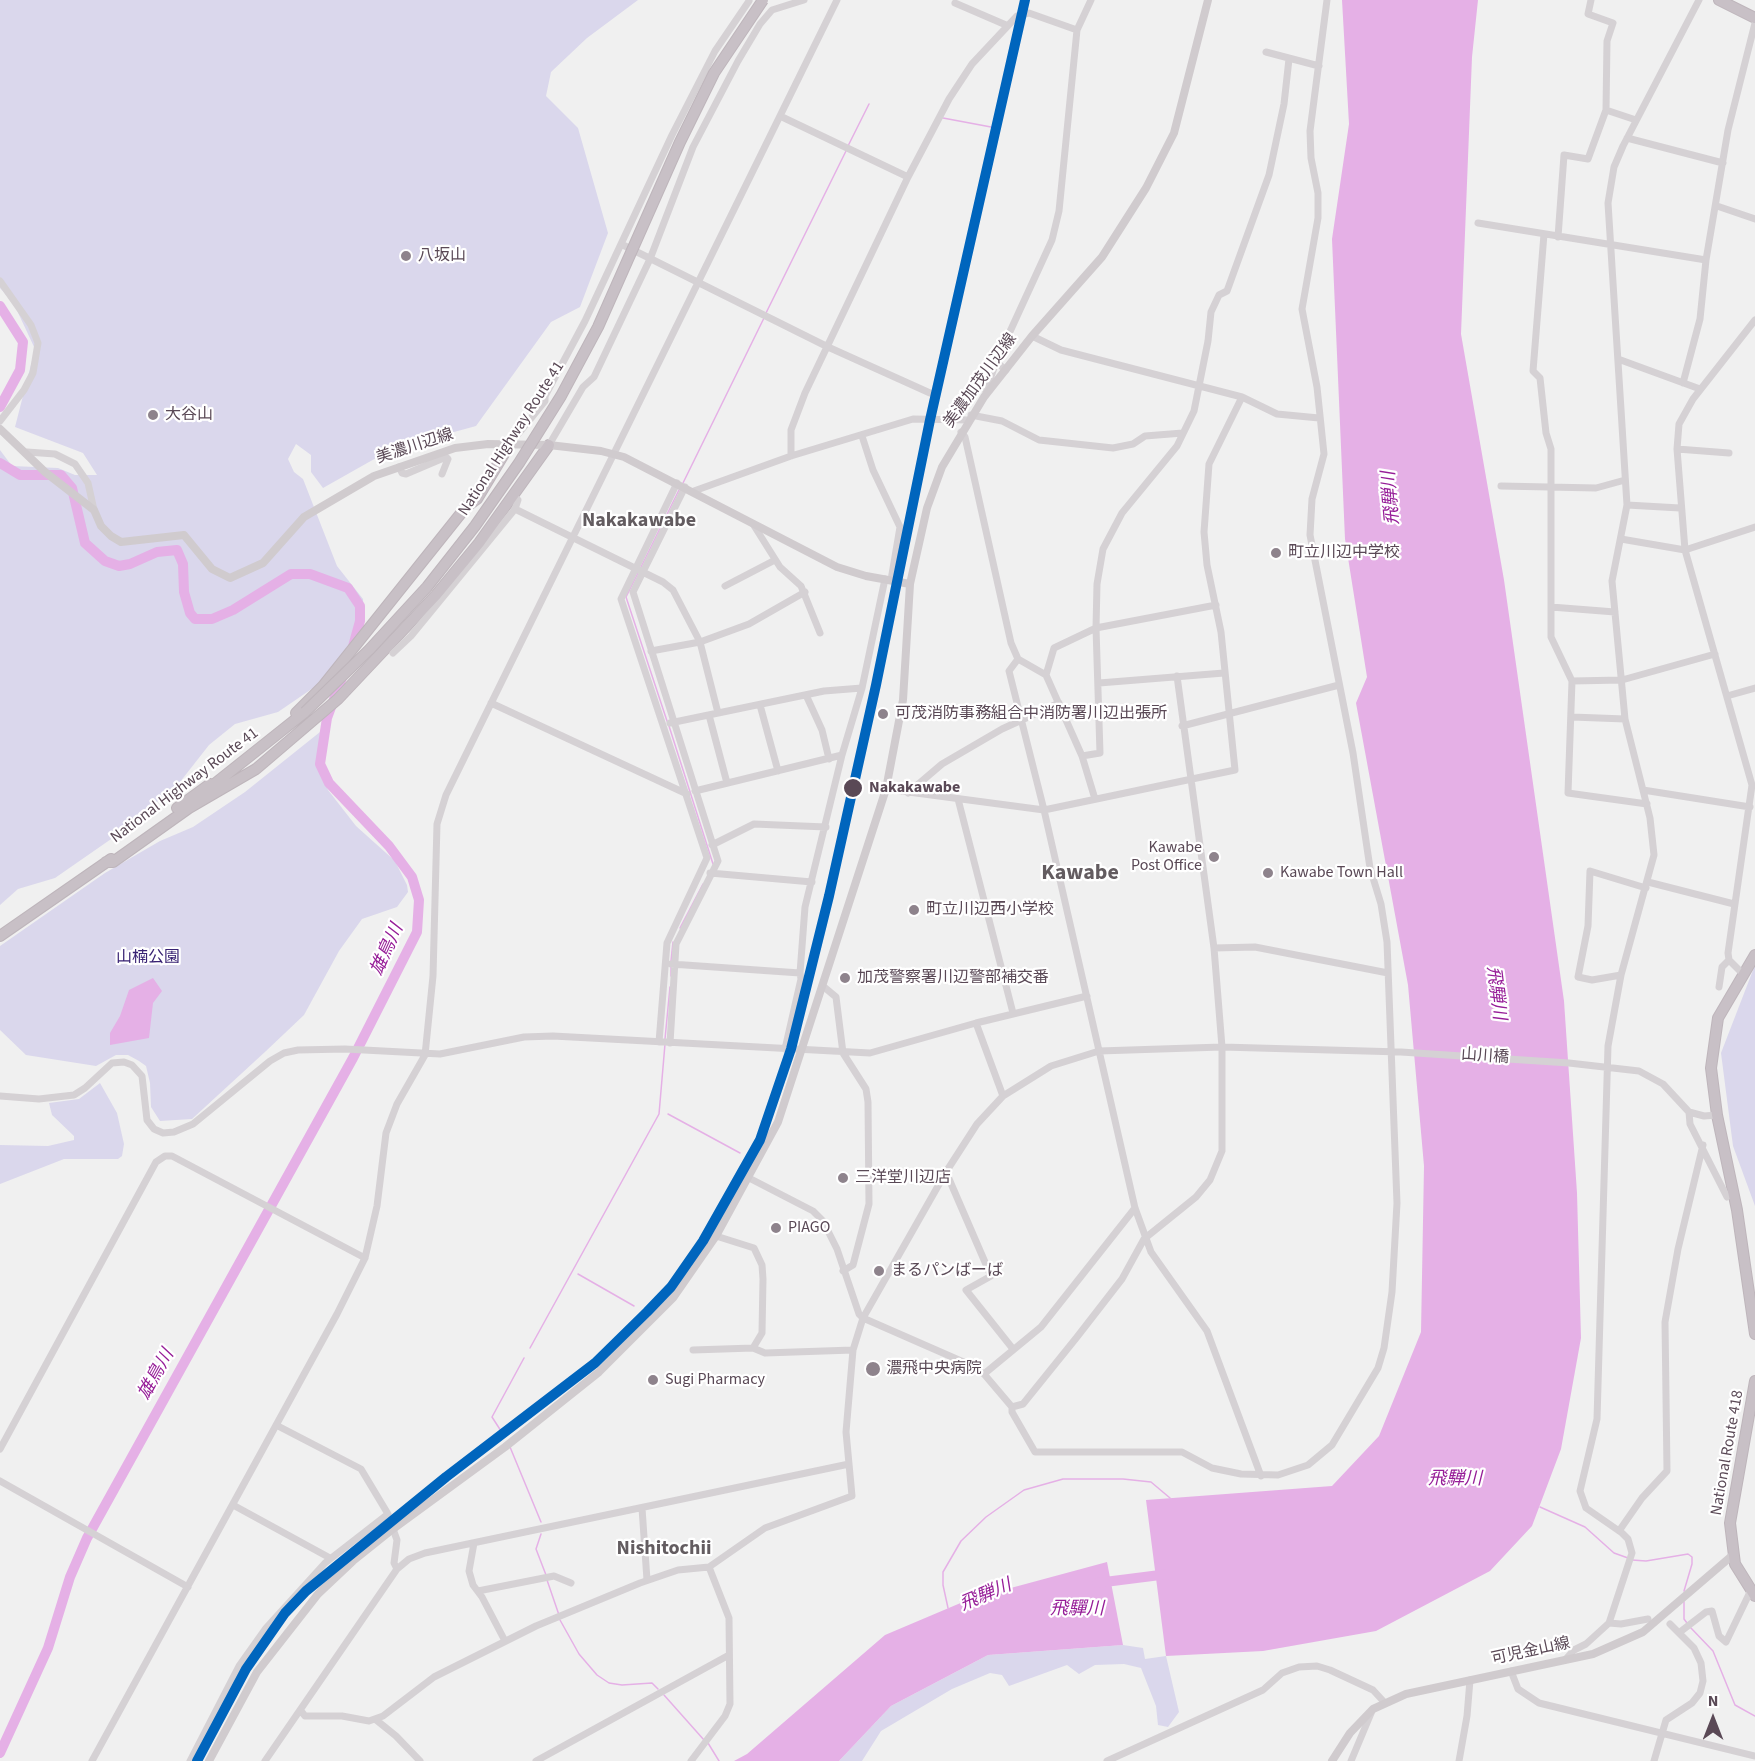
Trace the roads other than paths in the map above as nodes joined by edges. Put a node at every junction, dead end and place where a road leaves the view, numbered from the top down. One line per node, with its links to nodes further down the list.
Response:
1 (752, 0): 12 (street); 30 (street); 108 (highway, National Highway Route 41, bridge)
2 (763, 0): 108 (highway, National Highway Route 41, bridge)
3 (804, 0): 12 (street)
4 (837, 0): 20 (street)
5 (1091, 0): 15 (street)
6 (1208, 0): 37 (main road, 美濃加茂川辺線)
7 (1327, 0): 18 (street)
8 (1591, 0): 19 (street)
9 (1699, 0): 21 (street)
10 (1719, 0): 13 (highway)
11 (955, 3): 14 (street)
12 (772, 10): 32 (street)
13 (1754, 17): 23 (street)
14 (1006, 25): 15 (street); 24 (street)
15 (1077, 30): 40 (street)
16 (1266, 52): 17 (street)
17 (1289, 59): 18 (street); 43 (street)
18 (1320, 66): 49 (street)
19 (1606, 111): 21 (street); 29 (street)
20 (780, 116): 24 (street); 35 (street)
21 (1636, 120): 22 (street)
22 (1627, 138): 23 (street); 31 (street)
23 (1723, 163): 25 (street)
24 (908, 177): 38 (street)
25 (1717, 206): 26 (street); 33 (street)
26 (1755, 219)
27 (1478, 223): 28 (street)
28 (1544, 234): 29 (street); 67 (street)
29 (1558, 237): 31 (street)
30 (621, 244): 32 (street); 55 (street)
31 (1610, 244): 33 (street); 39 (street)
32 (650, 259): 35 (street); 56 (street)
33 (1706, 260): 42 (street)
34 (0, 281): 50 (street)
35 (699, 283): 38 (street); 60 (street)
36 (1755, 320): 44 (street)
37 (1032, 336): 41 (main road, 美濃加茂川辺線); 43 (street)
38 (828, 346): 45 (street); 61 (street)
39 (1618, 359): 42 (street); 64 (street)
40 (996, 362): 41 (street); 46 (street)
41 (1006, 370): 46 (main road, 美濃加茂川辺線)
42 (1683, 383): 44 (street)
43 (1199, 385): 47 (street); 53 (street)
44 (1700, 390): 57 (street)
45 (930, 393)
46 (984, 397): 48 (main road, 美濃加茂川辺線)
47 (1242, 397): 49 (street); 84 (street)
48 (970, 418): 52 (main road, 美濃加茂川辺線); 53 (street); 54 (street)
49 (1319, 418): 100 (street)
50 (0, 421)
51 (0, 429): 58 (main road, 美濃川辺線)
52 (961, 432): 81 (main road, 美濃加茂川辺線); 93 (street)
53 (1183, 433): 87 (street)
54 (862, 436): 61 (street); 80 (street)
55 (510, 444): 56 (main road, 美濃川辺線); 62 (main road, 美濃川辺線); 108 (highway)
56 (549, 445): 60 (main road, 美濃川辺線); 70 (highway)
57 (1677, 449): 59 (street); 71 (street)
58 (27, 452): 72 (main road, 美濃川辺線); 72 (street)
59 (1729, 453)
60 (616, 454): 65 (main road, 美濃川辺線); 75 (street)
61 (791, 456): 68 (street)
62 (399, 467): 63 (street); 72 (main road, 美濃川辺線)
63 (442, 474)
64 (1625, 480): 67 (street); 69 (street)
65 (680, 484): 68 (main road, 美濃川辺線); 79 (street)
66 (1501, 486): 67 (street)
67 (1552, 488): 85 (street)
68 (694, 491): 73 (main road, 美濃川辺線)
69 (1628, 505): 71 (street); 76 (street)
70 (511, 507): 75 (street); 91 (street); 136 (highway)
71 (1680, 508): 77 (street)
72 (94, 510)
73 (753, 524): 78 (street); 80 (main road, 美濃川辺線)
74 (1755, 527): 77 (street)
75 (573, 538): 79 (street); 105 (street)
76 (1622, 539): 77 (street); 86 (street)
77 (1685, 550): 92 (street)
78 (775, 560): 82 (street); 83 (street)
79 (638, 570): 89 (street); 90 (street); 116 (street)
80 (888, 580): 81 (main road, 美濃川辺線); 101 (street)
81 (910, 584): 124 (main road, 美濃加茂川辺線)
82 (725, 586)
83 (805, 592): 88 (street); 89 (street)
84 (1216, 605): 87 (street); 94 (street)
85 (1551, 607): 86 (street); 98 (street)
86 (1615, 612): 97 (street)
87 (1096, 628): 95 (street); 99 (street)
88 (820, 633)
89 (700, 642): 90 (street); 109 (street)
90 (651, 651): 115 (street)
91 (393, 653)
92 (1715, 654): 97 (street); 104 (street)
93 (1018, 659): 95 (street); 114 (street)
94 (1224, 673): 96 (street); 110 (street)
95 (1046, 675): 106 (street)
96 (1177, 676): 99 (street); 117 (street)
97 (1622, 680): 98 (street); 113 (street)
98 (1572, 681): 112 (street)
99 (1100, 683): 119 (street)
100 (1339, 686): 110 (street); 149 (street)
101 (862, 688): 103 (street); 118 (street)
102 (1755, 688): 104 (street)
103 (806, 695): 107 (street); 120 (street)
104 (1727, 696): 132 (street)
105 (491, 703): 128 (street); 165 (street)
106 (1059, 703): 114 (street); 119 (street)
107 (760, 705): 109 (street); 121 (street)
108 (303, 710): 136 (highway, National Highway Route 41); 142 (highway, National Highway Route 41)
109 (718, 713): 111 (street)
110 (1227, 713): 117 (street); 122 (street)
111 (709, 715): 115 (street); 123 (street)
112 (1572, 717): 113 (street); 131 (street)
113 (1625, 718): 125 (street)
114 (1022, 721): 127 (street); 133 (street)
115 (673, 723): 116 (street); 126 (street)
116 (664, 725): 128 (street)
117 (1182, 726): 122 (street)
118 (842, 755): 120 (street); 134 (street)
119 (1082, 756): 130 (street)
120 (830, 759): 121 (street)
121 (778, 771): 123 (street)
122 (1190, 779): 130 (street); 143 (street)
123 (727, 783): 126 (street)
124 (886, 789): 127 (street); 152 (main road, 美濃加茂川辺線)
125 (1644, 790): 131 (street); 132 (street)
126 (695, 791): 135 (street)
127 (908, 793): 129 (street)
128 (687, 794): 137 (street)
129 (958, 799): 133 (street); 155 (street)
130 (1095, 799): 133 (street)
131 (1647, 804): 140 (street)
132 (1750, 807): 141 (street)
133 (1044, 810): 154 (street)
134 (826, 827): 135 (street); 139 (street)
135 (712, 845): 138 (street)
136 (106, 862): 142 (highway, National Highway Route 41)
137 (702, 870): 138 (street); 146 (street)
138 (711, 874): 139 (street); 147 (street)
139 (812, 882): 148 (street)
140 (1647, 885): 141 (street); 151 (street); 151 (street)
141 (1734, 904): 145 (street)
142 (0, 935)
143 (1214, 948): 149 (street); 159 (street)
144 (1755, 955): 150 (highway)
145 (1729, 960): 150 (street); 153 (street)
146 (665, 963): 147 (street); 157 (street)
147 (675, 964): 148 (street); 158 (street)
148 (800, 973): 160 (street)
149 (1388, 973): 163 (street)
150 (1742, 973): 170 (highway)
151 (1621, 975): 166 (street)
152 (824, 987): 161 (main road, 美濃加茂川辺線); 164 (street)
153 (1719, 987)
154 (1087, 996): 155 (street); 162 (street)
155 (1013, 1013): 156 (street)
156 (976, 1023): 164 (street); 168 (street)
157 (659, 1042): 158 (street); 165 (street)
158 (670, 1043): 160 (street)
159 (1222, 1047): 162 (street, 山川橋); 163 (street, 山川橋); 177 (street)
160 (785, 1048): 161 (street)
161 (803, 1050): 164 (street); 173 (main road, 美濃加茂川辺線)
162 (1099, 1051): 168 (street, 山川橋); 175 (street)
163 (1392, 1051): 166 (street, 山川橋); 192 (street)
164 (843, 1053): 179 (street)
165 (425, 1055): 167 (street); 178 (street)
166 (1606, 1066): 169 (street, 山川橋); 197 (street)
167 (0, 1096)
168 (1003, 1096): 172 (street, 山川橋)
169 (1689, 1112): 170 (street); 171 (street)
170 (1717, 1115): 181 (highway)
171 (1703, 1145): 174 (street); 197 (street)
172 (946, 1172): 180 (street, 山川橋); 183 (street)
173 (749, 1178): 176 (main road, 美濃加茂川辺線); 179 (street)
174 (1727, 1197)
175 (1134, 1208): 177 (street); 183 (street)
176 (716, 1236): 182 (street); 196 (main road, 美濃加茂川辺線)
177 (1144, 1239): 188 (street); 192 (street)
178 (364, 1258): 189 (street); 190 (street)
179 (843, 1271): 180 (street)
180 (863, 1318): 185 (street, 山川橋); 186 (street)
181 (1755, 1334)
182 (753, 1348): 184 (street); 185 (street)
183 (1013, 1349): 186 (street)
184 (693, 1350)
185 (853, 1350): 191 (street, 山川橋)
186 (984, 1374): 188 (street)
187 (1755, 1381): 199 (highway, National Route 418)
188 (1012, 1407): 192 (street)
189 (276, 1425): 194 (street); 200 (street)
190 (0, 1449)
191 (849, 1464): 195 (street); 201 (street, 山川橋)
192 (1261, 1476)
193 (0, 1481): 205 (street)
194 (232, 1505): 200 (street); 205 (street)
195 (642, 1508): 198 (street); 203 (street)
196 (393, 1529): 202 (street); 225 (main road, 美濃加茂川辺線)
197 (1619, 1531): 209 (street)
198 (474, 1543): 202 (street); 206 (street)
199 (1734, 1554): 207 (highway, National Route 418); 214 (main road, 可児金山線)
200 (330, 1558): 224 (street)
201 (709, 1568): 203 (street); 213 (street)
202 (397, 1569): 219 (street)
203 (647, 1580): 212 (street)
204 (571, 1583): 206 (street)
205 (188, 1587): 223 (street)
206 (478, 1591): 212 (street)
207 (1753, 1593): 211 (street)
208 (1648, 1619): 209 (street)
209 (1609, 1623): 214 (street)
210 (1670, 1624): 211 (street)
211 (1681, 1631): 221 (street)
212 (505, 1641): 220 (street)
213 (729, 1655): 228 (street); 229 (street)
214 (1565, 1660): 215 (main road, 可児金山線)
215 (1511, 1671): 216 (main road, 可児金山線); 221 (street)
216 (1470, 1680): 217 (main road, 可児金山線); 233 (street)
217 (1385, 1703): 218 (main road, 可児金山線); 230 (street)
218 (1373, 1709): 231 (main road, 可児金山線); 232 (street)
219 (301, 1711): 220 (street); 226 (street)
220 (375, 1719): 227 (street)
221 (1661, 1732): 222 (street); 234 (street)
222 (1755, 1756)
223 (92, 1761)
224 (190, 1761)
225 (209, 1761)
226 (265, 1761)
227 (420, 1761)
228 (536, 1761)
229 (691, 1761)
230 (1107, 1761)
231 (1332, 1761)
232 (1351, 1761)
233 (1459, 1761)
234 (1654, 1761)

